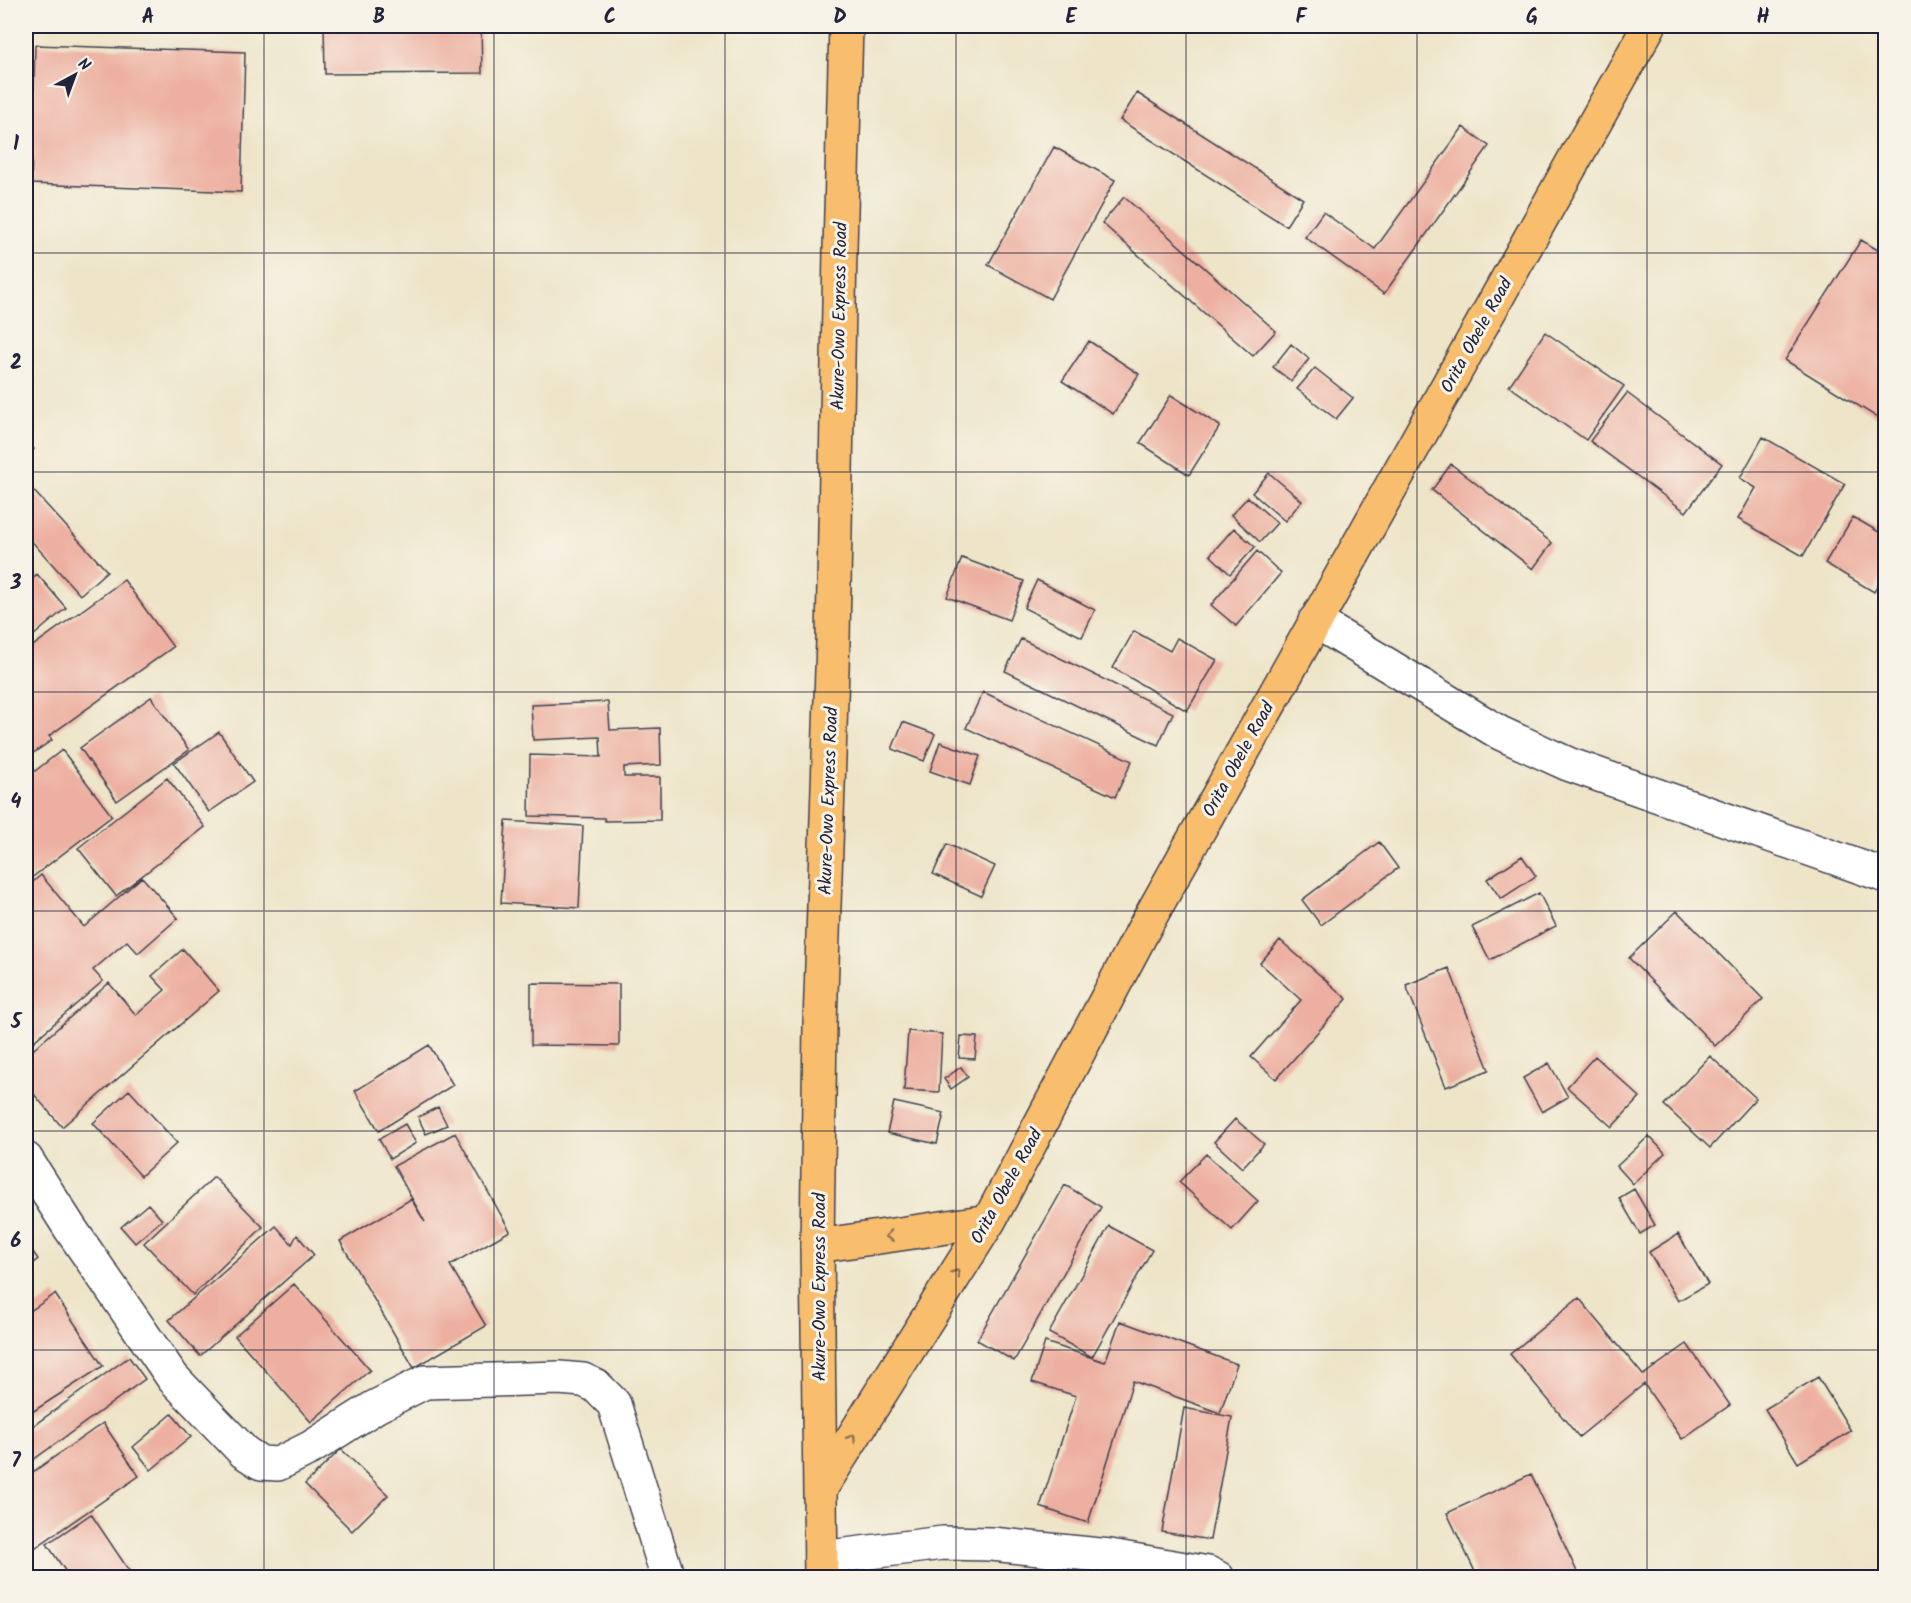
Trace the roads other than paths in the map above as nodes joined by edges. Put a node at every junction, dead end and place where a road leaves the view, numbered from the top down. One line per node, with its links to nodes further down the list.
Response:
1 (846, 26): 7 (main road, Akure-Owo Express Road)
2 (1649, 26): 3 (main road, Orita Obele Road)
3 (1315, 621): 4 (street); 6 (main road, Orita Obele Road)
4 (1886, 876)
5 (26, 1159): 10 (street)
6 (989, 1221): 7 (main road, one-way to 7); 8 (main road, Orita Obele Road, one-way to 6)
7 (817, 1246): 8 (main road, Akure-Owo Express Road)
8 (821, 1488): 9 (main road, Akure-Owo Express Road)
9 (821, 1568): 11 (street)
10 (668, 1578)
11 (1218, 1578)

